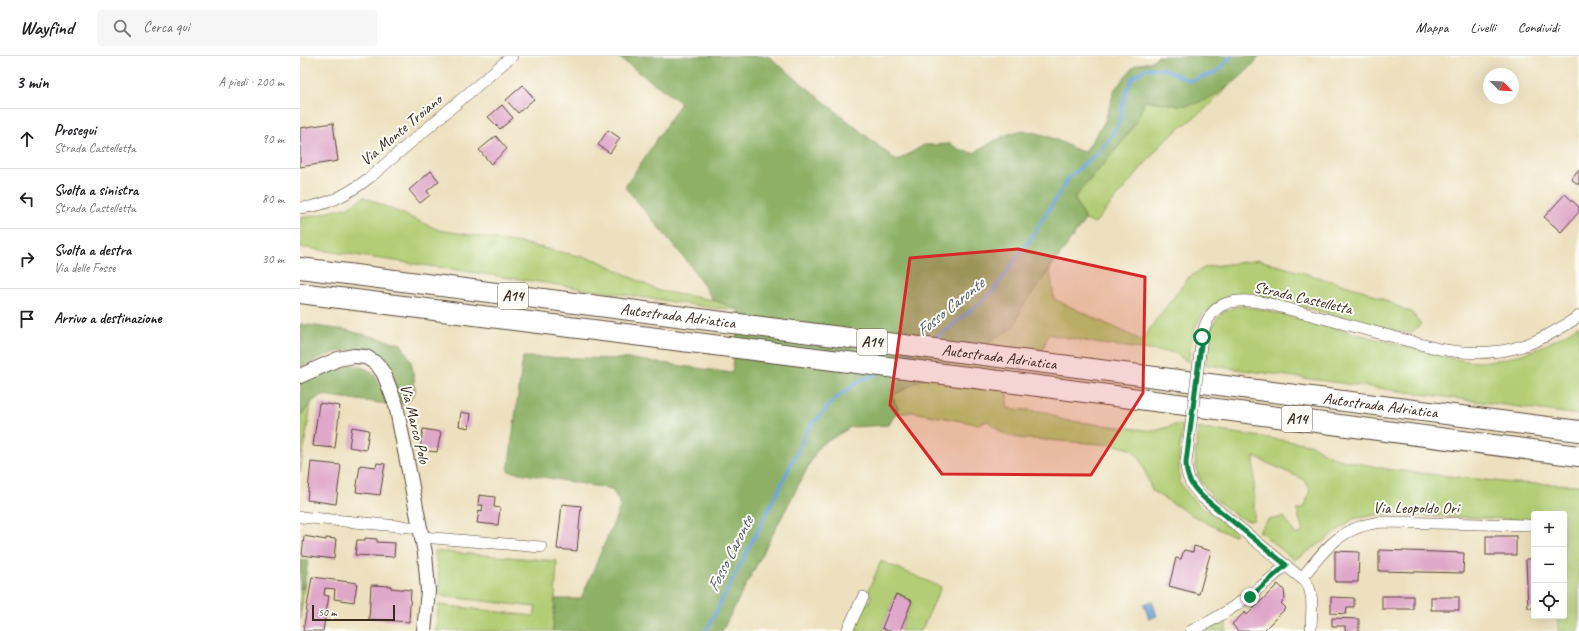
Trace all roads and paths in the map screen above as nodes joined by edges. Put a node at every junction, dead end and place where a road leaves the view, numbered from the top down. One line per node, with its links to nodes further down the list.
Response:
1 (512, 56): 2 (street, Via Monte Troiano)
2 (300, 208)
3 (300, 268): 7 (highway, Autostrada Adriatica / A14)
4 (300, 292): 8 (highway, Autostrada Adriatica / A14)
5 (1579, 316): 13 (street, Strada Castelletta, bridge)
6 (300, 376): 11 (street, Via Marco Polo)
7 (1579, 431)
8 (1579, 456)
9 (300, 517): 11 (street)
10 (1528, 525): 14 (street, Via Leopoldo Ori)
11 (421, 532): 12 (street); 16 (street, Via Marco Polo)
12 (541, 547)
13 (1286, 565): 14 (street, Strada Castelletta); 18 (street)
14 (1302, 578): 19 (street)
15 (862, 597): 17 (street)
16 (424, 631)
17 (847, 631)
18 (1191, 631)
19 (1311, 631)

